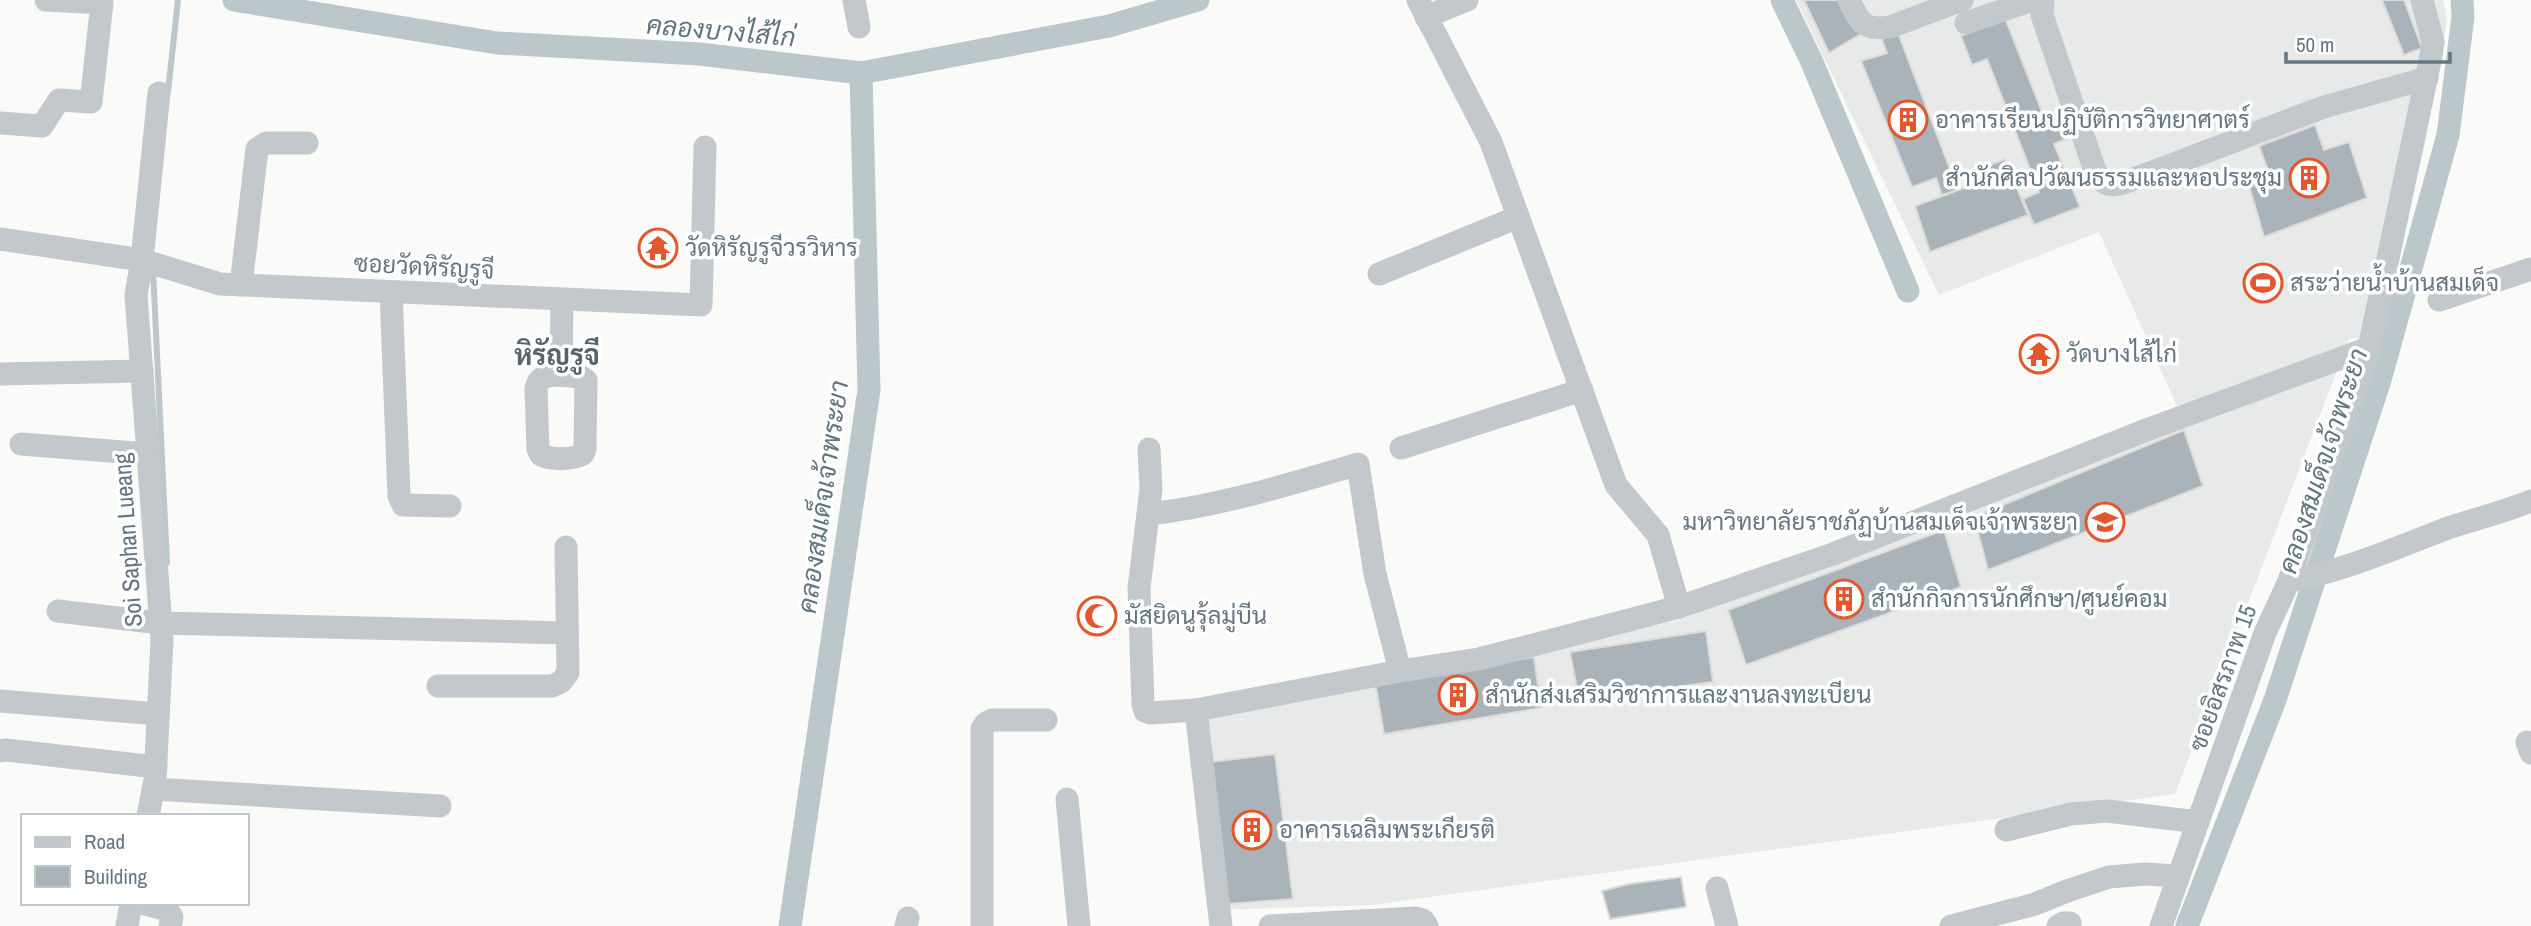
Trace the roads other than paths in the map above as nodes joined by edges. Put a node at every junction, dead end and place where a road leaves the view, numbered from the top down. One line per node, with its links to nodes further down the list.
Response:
1 (46, 0): 14 (street)
2 (854, 0): 11 (street)
3 (1467, 0): 9 (street)
4 (1849, 0): 5 (street)
5 (1962, 0)
6 (2032, 0): 10 (street)
7 (2043, 0): 12 (street)
8 (2422, 0): 12 (street, ซอยอิสรภาพ 15)
9 (1422, 9): 17 (street)
10 (1966, 23)
11 (859, 27)
12 (2427, 78): 26 (street, ซอยอิสรภาพ 15)
13 (159, 93): 19 (street, Soi Saphan Lueang)
14 (0, 123)
15 (307, 143): 22 (street)
16 (705, 146): 24 (street, ซอยวัดหิรัญรูจี)
17 (1518, 217): 21 (street); 30 (street)
18 (0, 239): 19 (street, ซอยวัดหิรัญรูจี)
19 (152, 263): 22 (street, ซอยวัดหิรัญรูจี); 27 (street, Soi Saphan Lueang)
20 (2531, 268): 25 (street)
21 (1379, 274)
22 (241, 285): 23 (street, ซอยวัดหิรัญรูจี)
23 (391, 292): 24 (street, ซอยวัดหิรัญรูจี); 36 (street)
24 (562, 300): 29 (street)
25 (2439, 300)
26 (2369, 348): 39 (street, ซอยอิสรภาพ 15); 40 (street)
27 (142, 371): 28 (street); 34 (street, Soi Saphan Lueang)
28 (1, 373)
29 (561, 375)
30 (1582, 390): 32 (street); 40 (street)
31 (21, 444): 34 (street)
32 (1401, 448)
33 (1149, 449): 37 (street)
34 (148, 454): 42 (street, Soi Saphan Lueang)
35 (2531, 501): 39 (street)
36 (450, 506)
37 (1149, 514): 44 (street); 47 (street)
38 (566, 547): 43 (street)
39 (2308, 577): 55 (street, ซอยอิสรภาพ 15)
40 (1679, 607): 44 (street)
41 (58, 611): 42 (street)
42 (160, 623): 43 (street); 48 (street, Soi Saphan Lueang)
43 (566, 633): 45 (street)
44 (1400, 671): 47 (street)
45 (438, 686)
46 (0, 701): 48 (street)
47 (1196, 710): 65 (street)
48 (158, 714): 51 (street, Soi Saphan Lueang)
49 (1046, 720): 63 (street)
50 (0, 751): 51 (street)
51 (155, 778): 53 (street); 54 (street, Soi Saphan Lueang)
52 (1067, 799): 64 (street)
53 (440, 806)
54 (148, 814)
55 (2198, 822): 56 (street); 57 (street, ซอยอิสรภาพ 15)
56 (2006, 830)
57 (2178, 876): 69 (street); 70 (street, ซอยอิสรภาพ 15)
58 (1717, 888): 68 (street)
59 (131, 905): 61 (street)
60 (148, 905): 62 (street)
61 (127, 926)
62 (170, 926)
63 (982, 926)
64 (1079, 926)
65 (1221, 926)
66 (1270, 926): 67 (street)
67 (1427, 926)
68 (1727, 926)
69 (1951, 926)
70 (2161, 926)

